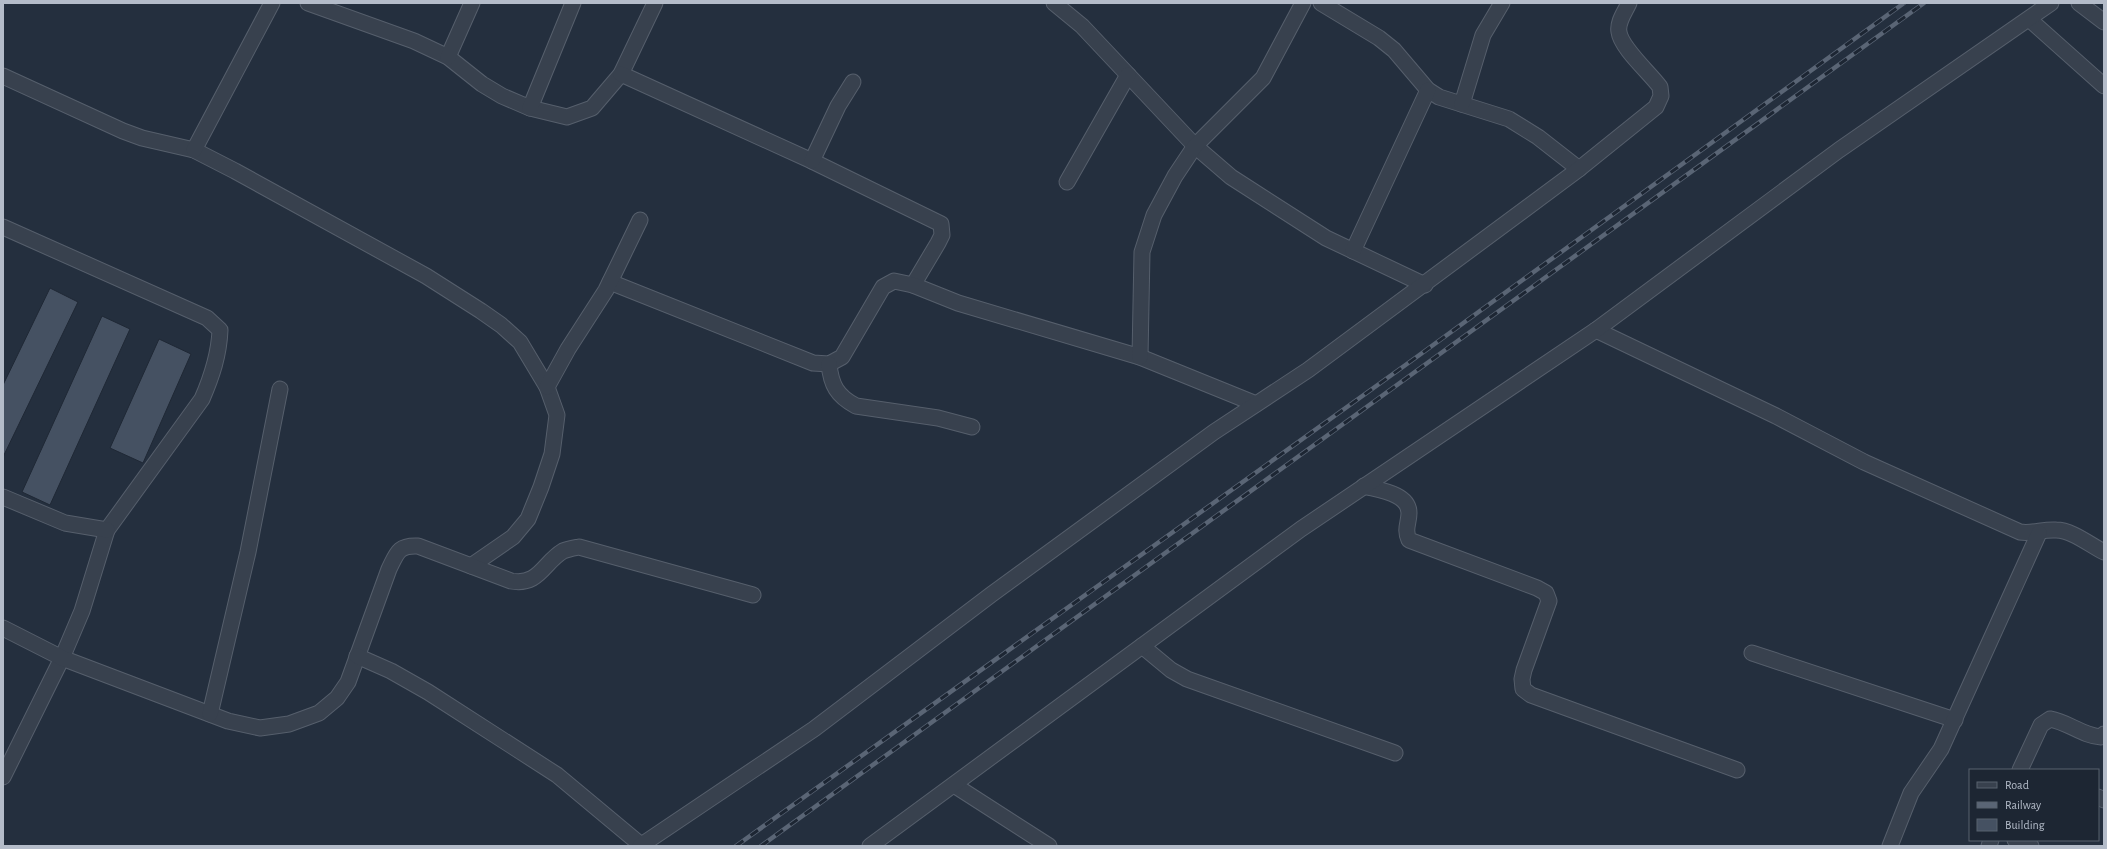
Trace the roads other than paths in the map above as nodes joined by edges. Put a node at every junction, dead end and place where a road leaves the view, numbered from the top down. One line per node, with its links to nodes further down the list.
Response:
1 (272, 3): 25 (street)
2 (308, 3): 15 (street)
3 (472, 3): 15 (street)
4 (573, 3): 23 (street)
5 (655, 3): 16 (street)
6 (1054, 3): 17 (street)
7 (1304, 3): 24 (street)
8 (1321, 3): 21 (street)
9 (1502, 3): 22 (street)
10 (1629, 3): 27 (street)
11 (2051, 3): 13 (street)
12 (2079, 3): 14 (street)
13 (2029, 19): 20 (street); 35 (street)
14 (2104, 22)
15 (448, 57): 23 (street)
16 (621, 74): 23 (street); 26 (street)
17 (1128, 75): 24 (street); 28 (street)
18 (3, 76): 25 (street)
19 (853, 82): 26 (street)
20 (2104, 86)
21 (1428, 90): 22 (street); 31 (street)
22 (1462, 104): 27 (street)
23 (530, 108)
24 (1195, 146): 31 (street); 36 (street)
25 (194, 150): 38 (street)
26 (812, 161): 34 (street)
27 (1579, 169): 33 (street)
28 (1067, 182)
29 (640, 220): 32 (street)
30 (3, 227): 44 (street)
31 (1353, 251): 33 (street)
32 (610, 282): 37 (street); 38 (street)
33 (1425, 285): 40 (street)
34 (913, 286): 36 (street); 37 (street)
35 (1596, 330): 42 (street); 45 (street)
36 (1140, 357): 40 (street)
37 (829, 364): 41 (street)
38 (547, 387): 47 (street)
39 (280, 389): 54 (street)
40 (1256, 404): 64 (street)
41 (972, 427)
42 (1364, 486): 50 (street); 60 (street)
43 (3, 497): 44 (street)
44 (107, 530): 53 (street)
45 (2039, 533): 46 (street); 55 (street)
46 (2104, 552)
47 (471, 566): 48 (street); 52 (street)
48 (753, 595)
49 (3, 628): 53 (street)
50 (1142, 646): 57 (street); 62 (street)
51 (1752, 653): 55 (street)
52 (357, 656): 54 (street); 64 (street)
53 (62, 658): 54 (street); 58 (street)
54 (210, 714)
55 (1955, 720): 67 (street)
56 (2104, 734): 59 (street)
57 (1395, 753)
58 (7, 757): 61 (street)
59 (2024, 769)
60 (1737, 770)
61 (3, 777)
62 (954, 785): 65 (street); 66 (street)
63 (2018, 841): 68 (street)
64 (640, 845)
65 (870, 846)
66 (1049, 846)
67 (1890, 846)
68 (2031, 846)

